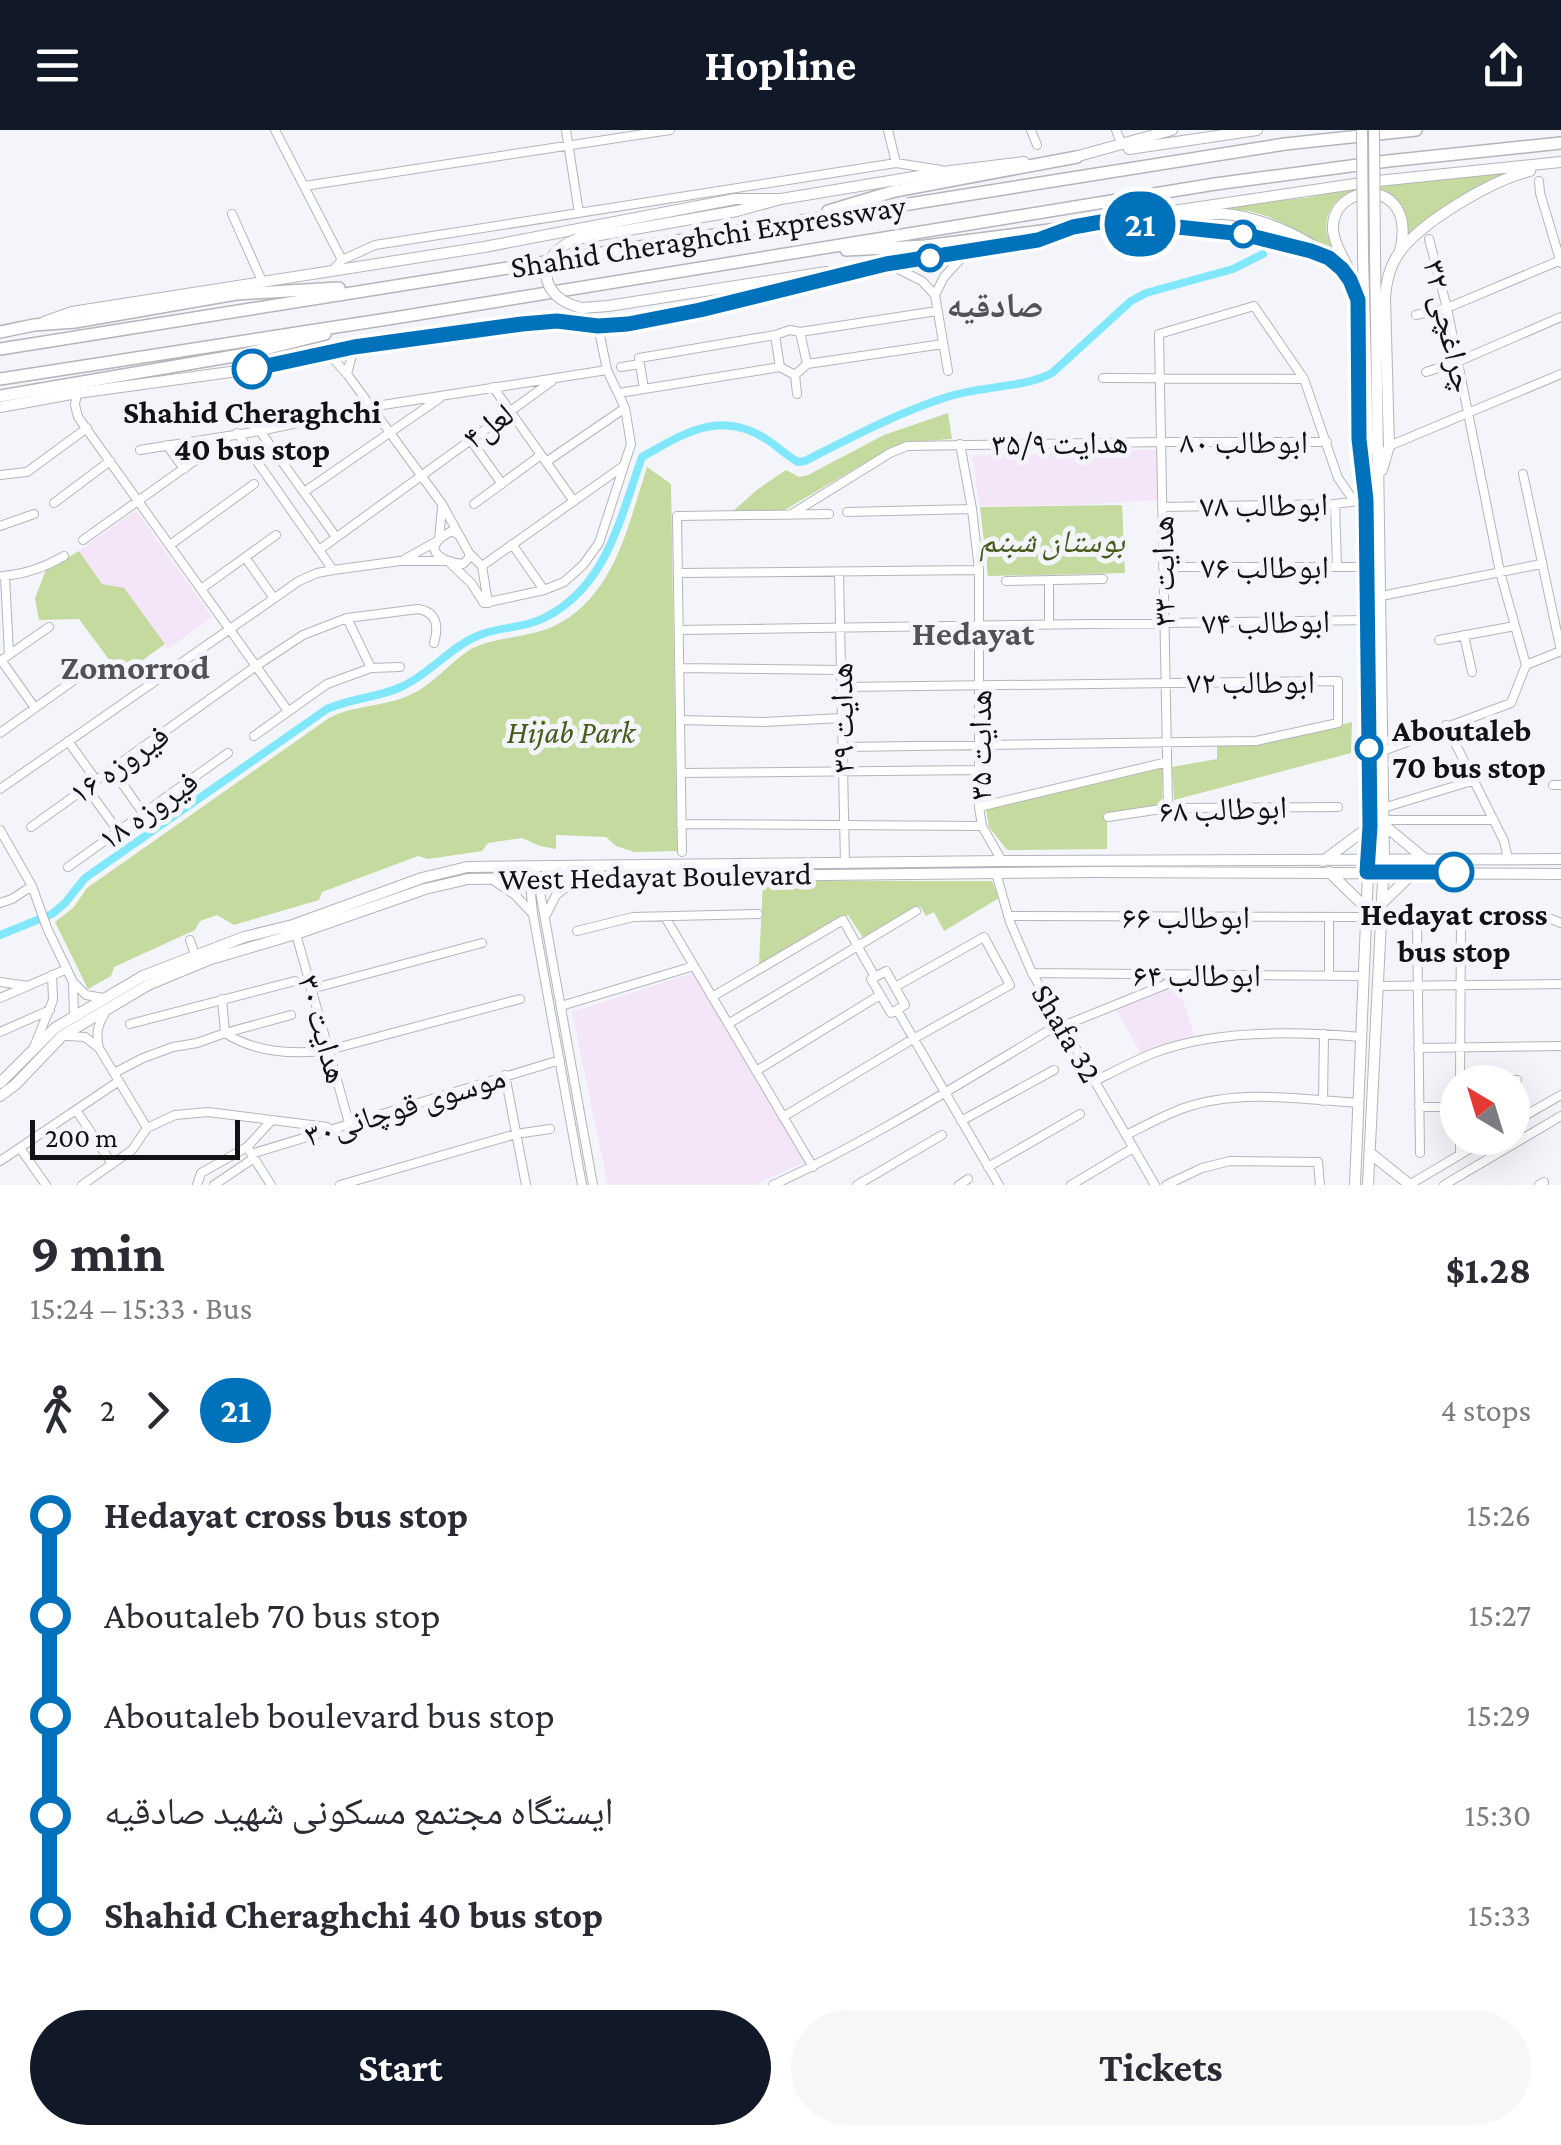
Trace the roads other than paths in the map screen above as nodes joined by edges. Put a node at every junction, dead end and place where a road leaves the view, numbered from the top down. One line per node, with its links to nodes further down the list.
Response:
1 (275, 130): 21 (street)
2 (566, 130): 15 (street)
3 (670, 130): 15 (street)
4 (888, 130): 17 (street)
5 (1032, 130): 13 (street)
6 (1116, 130): 14 (street)
7 (1172, 130): 14 (main road)
8 (1257, 130): 16 (main road)
9 (1362, 130): 33 (main road, bridge)
10 (1374, 130): 33 (main road, bridge)
11 (1416, 130): 26 (highway, Shahid Cheraghchi Expressway)
12 (1561, 143): 30 (highway, Shahid Cheraghchi Expressway)
13 (1037, 145)
14 (1122, 145): 16 (main road)
15 (568, 146): 21 (street); 23 (street)
16 (1077, 157): 19 (main road); 26 (highway)
17 (896, 164): 19 (street); 23 (street)
18 (1561, 164): 25 (main road); 32 (main road)
19 (950, 171): 22 (main road)
20 (1539, 182): 36 (street)
21 (304, 186): 35 (street)
22 (781, 199): 37 (main road, bridge); 38 (main road)
23 (579, 213): 35 (street)
24 (232, 214): 40 (street)
25 (1112, 220): 27 (main road); 28 (main road)
26 (796, 222): 41 (highway, Shahid Cheraghchi Expressway)
27 (1146, 226): 34 (main road); 34 (main road)
28 (1073, 227): 30 (highway); 31 (main road)
29 (1429, 238): 43 (street, چراغچی ۳۲)
30 (812, 250): 47 (highway, Shahid Cheraghchi Expressway)
31 (967, 252): 37 (main road); 42 (street)
32 (1400, 252): 39 (main road); 96 (main road)
33 (1369, 256): 105 (main road); 106 (main road)
34 (1329, 258): 39 (main road)
35 (342, 260): 38 (street)
36 (1561, 261): 43 (street)
37 (886, 264): 42 (street); 50 (main road)
38 (333, 270): 40 (main road)
39 (1350, 280): 106 (main road)
40 (262, 281): 48 (main road)
41 (383, 287): 48 (highway); 55 (highway, Shahid Cheraghchi Expressway)
42 (934, 295): 44 (street)
43 (1447, 308): 45 (street); 57 (street, چراغچی ۳۲)
44 (937, 311): 51 (street); 53 (street)
45 (1416, 315)
46 (1561, 317): 57 (street)
47 (394, 318): 71 (highway, Shahid Cheraghchi Expressway); 75 (highway)
48 (34, 325): 49 (highway)
49 (1, 326)
50 (598, 326): 54 (main road); 62 (street)
51 (800, 332): 52 (street); 59 (street)
52 (775, 335): 58 (street); 60 (street)
53 (943, 344): 59 (street); 63 (street)
54 (354, 347): 56 (main road); 65 (street)
55 (0, 349)
56 (327, 352): 65 (street); 76 (main road)
57 (1457, 362): 64 (street); 86 (street, چراغچی ۳۲)
58 (640, 364): 61 (street); 74 (street)
59 (807, 364): 66 (street)
60 (780, 366): 66 (street); 74 (street)
61 (621, 367)
62 (607, 370): 68 (street); 77 (street)
63 (948, 371)
64 (1426, 372)
65 (347, 374): 82 (street)
66 (795, 374): 78 (street)
67 (1561, 374): 86 (street)
68 (556, 378): 73 (street); 85 (street, لعل۴)
69 (1103, 378): 70 (street)
70 (1160, 378): 72 (street); 72 (street, هدایت ۳۳); 92 (street, هدایت ۳۳)
71 (0, 379)
72 (1304, 379): 93 (street)
73 (493, 387): 79 (street); 85 (street)
74 (644, 389): 77 (street)
75 (21, 393): 80 (highway); 81 (main road)
76 (77, 393): 81 (main road); 87 (street)
77 (619, 393): 84 (street)
78 (798, 394)
79 (444, 395): 82 (street); 90 (street)
80 (0, 396)
81 (48, 398): 83 (main road)
82 (370, 407): 88 (street); 90 (street)
83 (0, 408)
84 (625, 408): 98 (street); 101 (street)
85 (510, 411): 91 (street, لعل۴); 98 (street)
86 (1468, 414): 96 (street); 145 (street, چراغچی ۳۲)
87 (86, 428): 99 (street); 102 (street)
88 (260, 431): 89 (street); 109 (street)
89 (234, 434): 95 (street); 100 (street); 131 (street)
90 (390, 434): 104 (street); 109 (street)
91 (470, 439): 104 (street, لعل۴); 108 (street)
92 (1161, 442): 93 (street, ابوطالب ۸۰); 94 (street, هدایت ۳۵/۹); 117 (street, هدایت ۳۳)
93 (1327, 442): 112 (street)
94 (960, 444): 118 (street, هدایت ۳۵); 121 (street, هدایت ۳۵/۹)
95 (167, 445): 97 (street); 100 (street)
96 (1389, 446): 105 (main road)
97 (140, 450)
98 (544, 458): 108 (street); 110 (street)
99 (110, 461): 111 (street); 113 (street)
100 (184, 468): 111 (street)
101 (622, 468): 110 (street); 152 (street)
102 (0, 474)
103 (1522, 474): 137 (street)
104 (420, 475): 114 (street); 126 (street, لعل۴)
105 (1380, 481): 153 (main road)
106 (1365, 482): 112 (main road)
107 (254, 484): 130 (street)
108 (502, 484): 115 (street)
109 (304, 492): 126 (street)
110 (574, 500): 129 (street)
111 (138, 501): 127 (street); 130 (street)
112 (1360, 501): 116 (street, ابوطالب ۷۸); 140 (main road)
113 (54, 503)
114 (442, 504): 124 (street); 128 (street)
115 (474, 504)
116 (1335, 504): 117 (street, ابوطالب ۷۸); 139 (street)
117 (1162, 507): 141 (street, هدایت ۳۳)
118 (972, 509): 119 (street); 143 (street, هدایت ۳۵)
119 (847, 512)
120 (34, 514): 123 (street)
121 (790, 514): 122 (street); 146 (street)
122 (828, 514)
123 (0, 526)
124 (457, 534): 128 (street); 132 (street)
125 (276, 535): 134 (street)
126 (336, 537): 131 (street, لعل۴)
127 (83, 540)
128 (440, 540): 135 (street); 136 (street)
129 (512, 544): 138 (street); 152 (street)
130 (170, 545): 151 (street)
131 (320, 550): 142 (street)
132 (468, 553): 136 (street); 138 (street)
133 (64, 556): 147 (street)
134 (245, 558): 151 (street); 154 (street)
135 (400, 561): 136 (street); 142 (street)
136 (448, 561): 155 (street)
137 (1541, 564): 145 (street); 169 (street)
138 (482, 566): 155 (street)
139 (1337, 566): 140 (street, ابوطالب ۷۶); 141 (street, ابوطالب ۷۶)
140 (1366, 567): 157 (main road)
141 (1163, 568): 159 (street, هدایت ۳۳)
142 (333, 570): 154 (street)
143 (979, 570): 144 (street); 160 (street, هدایت ۳۵)
144 (839, 572): 146 (street); 162 (street, هدایت ۳۹)
145 (1500, 572): 153 (street); 163 (street, چراغچی ۳۲)
146 (678, 573): 165 (street)
147 (2, 576): 170 (street)
148 (1103, 579): 149 (street)
149 (1049, 580): 150 (street); 158 (street)
150 (1006, 581)
151 (201, 589): 164 (street)
152 (544, 590): 155 (street)
153 (1381, 596): 185 (main road)
154 (273, 597): 164 (street)
155 (486, 603)
156 (346, 618): 168 (street, فیروزه ۱۶); 172 (street, فیروزه ۱۶); 175 (street)
157 (1367, 620): 159 (street, ابوطالب ۷۴); 182 (main road)
158 (1049, 624): 159 (street, ابوطالب ۷۴); 160 (street, ابوطالب ۷۴)
159 (1164, 624): 179 (street, هدایت ۳۳)
160 (979, 625): 162 (street, ابوطالب ۷۴); 180 (street, هدایت ۳۵)
161 (48, 626): 170 (street)
162 (840, 626): 165 (street, ابوطالب ۷۴); 177 (street, هدایت ۳۹)
163 (1515, 626): 166 (street); 171 (street, چراغچی ۳۲)
164 (228, 628): 172 (street); 191 (street)
165 (679, 630): 176 (street)
166 (1464, 635): 167 (street); 178 (street)
167 (1439, 640)
168 (434, 643)
169 (1561, 651): 171 (street)
170 (3, 658): 183 (street)
171 (1526, 665): 188 (street)
172 (256, 666): 184 (street); 198 (street, فیروزه ۱۶)
173 (400, 667): 175 (street)
174 (91, 668): 183 (street)
175 (371, 668): 184 (street)
176 (679, 668): 177 (street); 187 (street)
177 (841, 670): 181 (street, هدایت ۳۹)
178 (1472, 672)
179 (1165, 683): 180 (street, ابوطالب ۷۲); 192 (street, هدایت ۳۳); 192 (street, ابوطالب ۷۲)
180 (979, 686): 181 (street, ابوطالب ۷۲); 193 (street, هدایت ۳۵)
181 (842, 688): 186 (street, هدایت ۳۹)
182 (1368, 694): 185 (main road); 216 (main road)
183 (34, 708): 189 (street)
184 (288, 711): 190 (street)
185 (1382, 712): 195 (main road)
186 (842, 718): 187 (street); 194 (street, هدایت ۳۹)
187 (680, 720): 201 (street)
188 (1446, 726): 195 (street); 203 (street)
189 (0, 733)
190 (254, 736)
191 (68, 741): 202 (street); 205 (street)
192 (1166, 741): 193 (street); 197 (street, هدایت ۳۳)
193 (979, 744): 194 (street); 199 (street, هدایت ۳۵)
194 (843, 747): 200 (street, هدایت ۳۹)
195 (1383, 751): 211 (main road)
196 (228, 753): 209 (street, فیروزه ۱۸)
197 (1167, 762): 206 (street); 208 (street, هدایت ۳۳)
198 (112, 769): 202 (street, فیروزه ۱۶); 209 (street)
199 (980, 770): 200 (street); 206 (street, هدایت ۳۵)
200 (843, 773): 201 (street); 214 (street, هدایت ۳۹)
201 (681, 774): 213 (street)
202 (96, 780): 204 (street, فیروزه ۱۶)
203 (1475, 780): 211 (street); 212 (street)
204 (86, 787): 217 (street, فیروزه ۱۶); 219 (street)
205 (0, 789)
206 (980, 807): 215 (street, هدایت ۳۵)
207 (1338, 807): 208 (street, ابوطالب ۶۸)
208 (1168, 808): 210 (street, ابوطالب ۶۸)
209 (143, 813): 219 (street, فیروزه ۱۸)
210 (1108, 817)
211 (1383, 818): 212 (street); 223 (main road); 228 (main road)
212 (1494, 820): 221 (street)
213 (682, 824): 214 (street); 220 (street)
214 (844, 824): 215 (street); 225 (street, هدایت ۳۹)
215 (982, 826): 224 (street, هدایت ۳۵)
216 (1370, 826): 226 (main road); 227 (main road)
217 (31, 827)
218 (0, 830): 238 (street)
219 (118, 831): 229 (street, فیروزه ۱۸)
220 (682, 852)
221 (1508, 859): 222 (main road); 223 (main road)
222 (1561, 859)
223 (1425, 860): 228 (main road)
224 (1002, 861): 225 (main road, West Hedayat Boulevard); 230 (main road, West Hedayat Boulevard)
225 (845, 864): 231 (main road, West Hedayat Boulevard)
226 (1326, 866): 227 (main road, West Hedayat Boulevard); 230 (main road, West Hedayat Boulevard); 242 (main road)
227 (1367, 866): 228 (main road, West Hedayat Boulevard); 242 (main road)
228 (1384, 866): 232 (main road); 240 (main road)
229 (68, 867)
230 (1094, 867): 233 (main road, West Hedayat Boulevard)
231 (764, 870): 233 (main road, West Hedayat Boulevard); 234 (main road, West Hedayat Boulevard); 236 (main road, West Hedayat Boulevard)
232 (1415, 872): 235 (main road); 240 (main road)
233 (996, 873): 246 (street, Shafa 32)
234 (533, 874): 236 (main road, West Hedayat Boulevard); 237 (main road, West Hedayat Boulevard); 243 (street); 249 (street); 256 (main road, West Hedayat Boulevard)
235 (1561, 874)
236 (581, 876): 249 (street)
237 (490, 878): 243 (street); 252 (main road, West Hedayat Boulevard)
238 (32, 886): 239 (street); 258 (street)
239 (0, 903)
240 (1382, 903): 272 (main road)
241 (916, 911): 255 (street)
242 (1365, 912): 247 (street, ابوطالب ۶۶); 263 (main road)
243 (532, 914): 301 (street)
244 (758, 914): 245 (street)
245 (665, 916): 251 (street); 257 (street)
246 (1008, 916): 247 (street, ابوطالب ۶۶); 259 (street, Shafa 32)
247 (1330, 918): 260 (street)
248 (1460, 919): 250 (street); 268 (street); 269 (street)
249 (545, 920): 281 (street)
250 (1561, 923)
251 (577, 932)
252 (296, 934): 274 (street, هدایت ۳۰); 280 (main road, West Hedayat Boulevard)
253 (190, 940): 256 (street)
254 (482, 943): 274 (street)
255 (858, 946): 264 (street); 276 (street); 287 (street)
256 (195, 955): 280 (main road, West Hedayat Boulevard)
257 (694, 966): 276 (street); 281 (street)
258 (67, 969): 261 (street); 267 (street)
259 (1032, 973): 262 (street, ابوطالب ۶۴); 288 (street, Shafa 32)
260 (1329, 974): 262 (street, ابوطالب ۶۴); 263 (street, ابوطالب ۶۴)
261 (52, 976): 271 (street); 282 (street)
262 (1197, 976): 288 (street)
263 (1362, 976): 294 (main road)
264 (875, 977): 273 (street); 275 (street)
265 (295, 981): 278 (street)
266 (0, 982): 271 (street)
267 (73, 982): 280 (street); 285 (street)
268 (1418, 984): 269 (street); 272 (street); 297 (street)
269 (1460, 984): 270 (street); 298 (street)
270 (1561, 984)
271 (28, 986): 277 (street)
272 (1378, 986): 333 (main road)
273 (895, 987): 283 (street); 293 (street)
274 (311, 989): 300 (street, هدایت ۳۰)
275 (880, 995): 283 (street); 304 (street)
276 (712, 997): 287 (street)
277 (0, 998)
278 (222, 999): 286 (street); 290 (street)
279 (520, 999): 300 (street)
280 (106, 1002): 285 (main road, West Hedayat Boulevard); 292 (main road, West Hedayat Boulevard); 296 (street)
281 (561, 1006): 354 (street)
282 (50, 1010): 289 (street); 299 (street)
283 (897, 1010): 293 (street)
284 (291, 1015): 290 (street)
285 (74, 1016): 299 (main road, West Hedayat Boulevard)
286 (130, 1024)
287 (728, 1024): 304 (street)
288 (1062, 1024): 307 (street, Shafa 32); 309 (street)
289 (0, 1032)
290 (225, 1033): 300 (street); 306 (street)
291 (1324, 1034): 294 (street); 307 (street); 312 (street)
292 (62, 1036): 296 (street); 311 (main road, West Hedayat Boulevard)
293 (913, 1038): 309 (street); 320 (street)
294 (1360, 1038): 313 (main road)
295 (1561, 1046): 298 (street)
296 (99, 1048): 306 (street)
297 (1418, 1048): 298 (street); 314 (street)
298 (1460, 1048): 302 (street)
299 (33, 1050): 308 (main road, West Hedayat Boulevard)
300 (329, 1050): 322 (street, هدایت ۳۰)
301 (560, 1060): 305 (street, موسوی قوچانی۳۰); 353 (street)
302 (1460, 1065)
303 (1054, 1070): 323 (street)
304 (756, 1071): 320 (street)
305 (505, 1075): 322 (street, موسوی قوچانی۳۰); 327 (street)
306 (116, 1077): 316 (street); 324 (street)
307 (1095, 1081): 329 (street, Shafa 32)
308 (0, 1083)
309 (944, 1093): 323 (street); 338 (street)
310 (1561, 1095): 317 (street)
311 (0, 1096)
312 (1323, 1100): 313 (street); 329 (street)
313 (1358, 1103): 344 (main road)
314 (1419, 1107): 315 (street); 334 (street)
315 (1440, 1107)
316 (76, 1110): 330 (street); 337 (street)
317 (1530, 1113)
318 (1080, 1114): 339 (street)
319 (1561, 1116): 342 (street)
320 (783, 1117): 338 (street)
321 (272, 1120): 324 (street); 325 (street); 332 (street)
322 (349, 1122): 325 (street, موسوی قوچانی۳۰)
323 (961, 1122): 339 (street)
324 (147, 1128): 337 (street)
325 (332, 1128): 332 (street, موسوی قوچانی۳۰)
326 (550, 1129): 327 (street)
327 (516, 1134): 340 (street); 352 (street)
328 (942, 1135): 343 (street)
329 (1126, 1135): 331 (street, Shafa 32)
330 (20, 1148): 336 (street); 345 (street)
331 (1134, 1148): 358 (street); 359 (street, Shafa 32)
332 (251, 1153): 347 (street); 348 (street); 349 (street)
333 (1370, 1153): 362 (main road); 363 (main road)
334 (1420, 1153)
335 (1458, 1155): 363 (street)
336 (0, 1161)
337 (112, 1164): 346 (street)
338 (812, 1167): 355 (street)
339 (988, 1167): 357 (street)
340 (394, 1170): 350 (street); 351 (street)
341 (968, 1179): 356 (street)
342 (1458, 1182): 364 (street)
343 (862, 1184)
344 (1354, 1184)
345 (46, 1185)
346 (82, 1185)
347 (198, 1185)
348 (214, 1185)
349 (271, 1185)
350 (340, 1185)
351 (398, 1185)
352 (526, 1185)
353 (582, 1185)
354 (593, 1185)
355 (773, 1185)
356 (959, 1185)
357 (999, 1185)
358 (1071, 1185)
359 (1155, 1185)
360 (1166, 1185): 361 (street)
361 (1320, 1185)
362 (1368, 1185)
363 (1409, 1185)
364 (1444, 1185)

